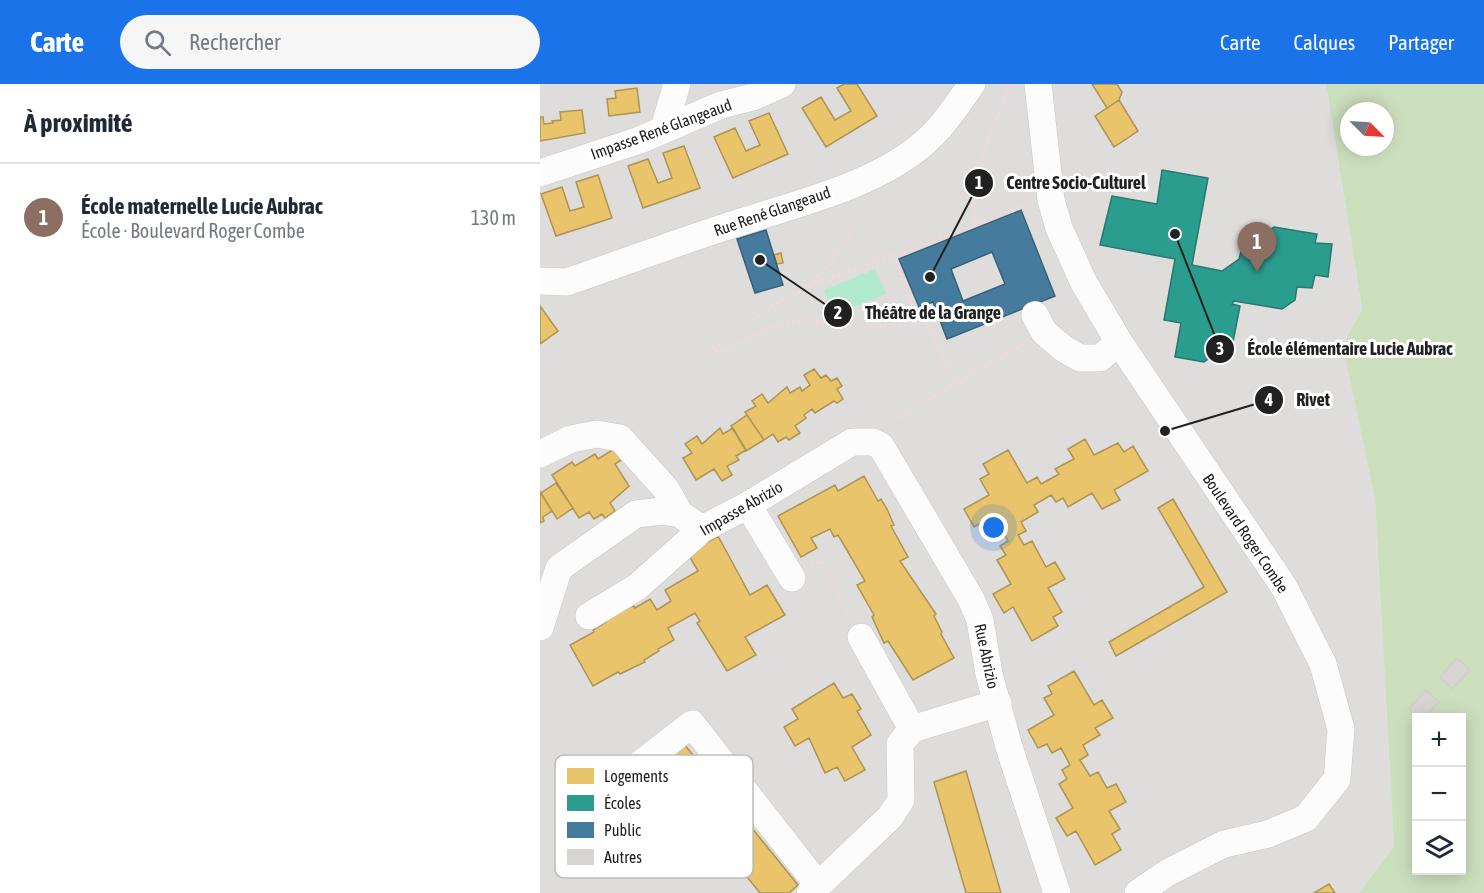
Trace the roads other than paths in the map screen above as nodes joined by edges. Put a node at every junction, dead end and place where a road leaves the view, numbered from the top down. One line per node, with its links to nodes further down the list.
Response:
1 (677, 84): 5 (street)
2 (782, 84): 5 (street, Impasse René Glangeaud)
3 (972, 84): 7 (street, Rue René Glangeaud)
4 (1038, 84): 9 (street, Boulevard Roger Combe)
5 (664, 128): 6 (street, Impasse René Glangeaud)
6 (540, 173)
7 (540, 281)
8 (1039, 323): 9 (street)
9 (1119, 342): 26 (street, Boulevard Roger Combe)
10 (873, 442): 12 (street, Impasse Abrizio); 19 (street, Rue Abrizio)
11 (540, 454): 13 (street)
12 (748, 505): 13 (street, Impasse Abrizio); 15 (street)
13 (691, 521): 14 (street); 16 (street, Impasse Abrizio)
14 (550, 565): 17 (street)
15 (792, 578)
16 (589, 616)
17 (540, 627)
18 (861, 637): 20 (street)
19 (998, 703): 20 (street); 25 (street, Rue Abrizio)
20 (912, 729): 24 (street)
21 (652, 755): 22 (street)
22 (715, 755)
23 (753, 806): 24 (street)
24 (814, 889)
25 (1057, 893)
26 (1138, 893)

